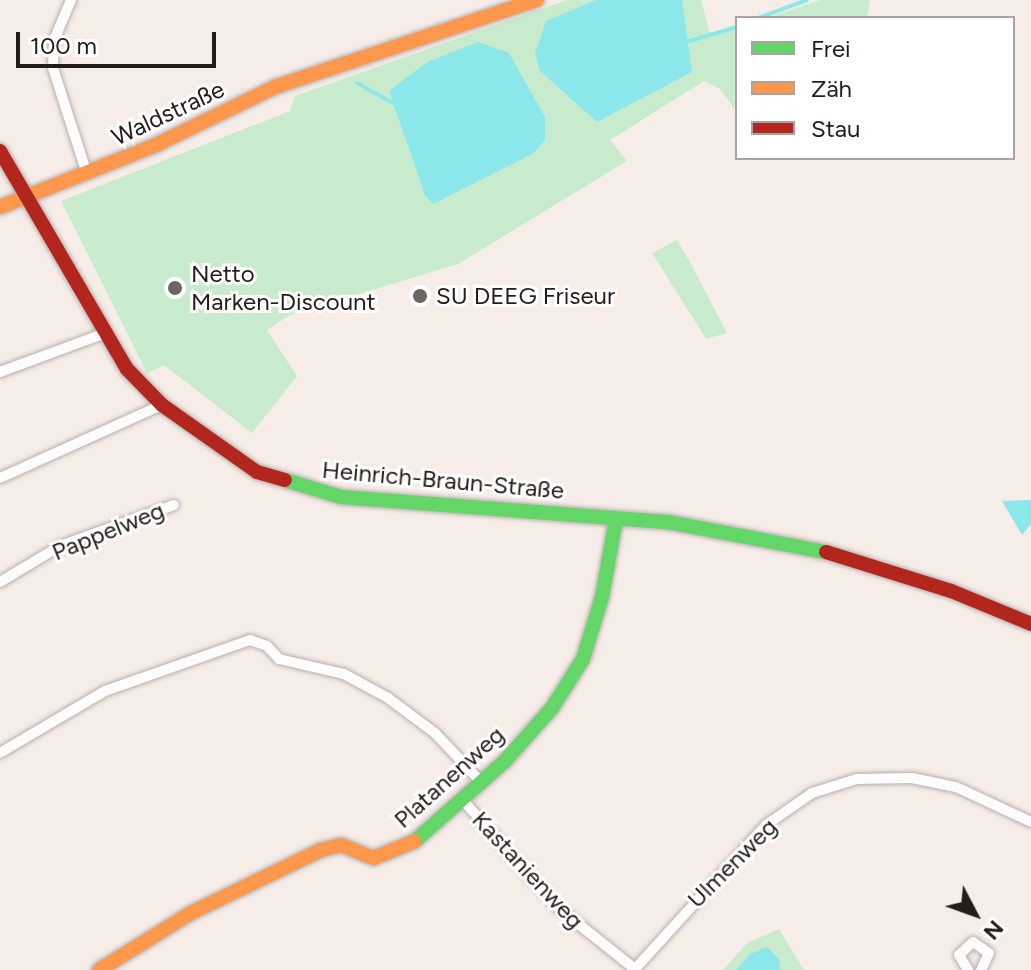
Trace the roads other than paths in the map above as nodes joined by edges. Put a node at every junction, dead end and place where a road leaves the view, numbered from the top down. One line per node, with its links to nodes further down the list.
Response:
1 (71, 0): 4 (street)
2 (537, 0): 4 (street, Waldstraße)
3 (0, 151): 5 (street, Heinrich-Braun-Straße)
4 (87, 174): 5 (street, Waldstraße)
5 (29, 198): 6 (street, Waldstraße); 7 (street, Heinrich-Braun-Straße)
6 (0, 207)
7 (103, 334): 8 (street); 9 (street, Heinrich-Braun-Straße)
8 (0, 372)
9 (162, 405): 10 (street); 12 (street, Heinrich-Braun-Straße)
10 (0, 478)
11 (174, 505): 13 (street, Pappelweg)
12 (616, 519): 14 (street, Heinrich-Braun-Straße); 16 (street, Platanenweg)
13 (0, 582)
14 (1031, 624)
15 (0, 753): 16 (street, Kastanienweg)
16 (480, 781): 17 (street, Platanenweg)
17 (462, 799): 20 (street, Platanenweg); 21 (street, Kastanienweg)
18 (1031, 822): 21 (street, Ulmenweg)
19 (962, 968): 22 (street)
20 (99, 970)
21 (635, 970)
22 (981, 970)

